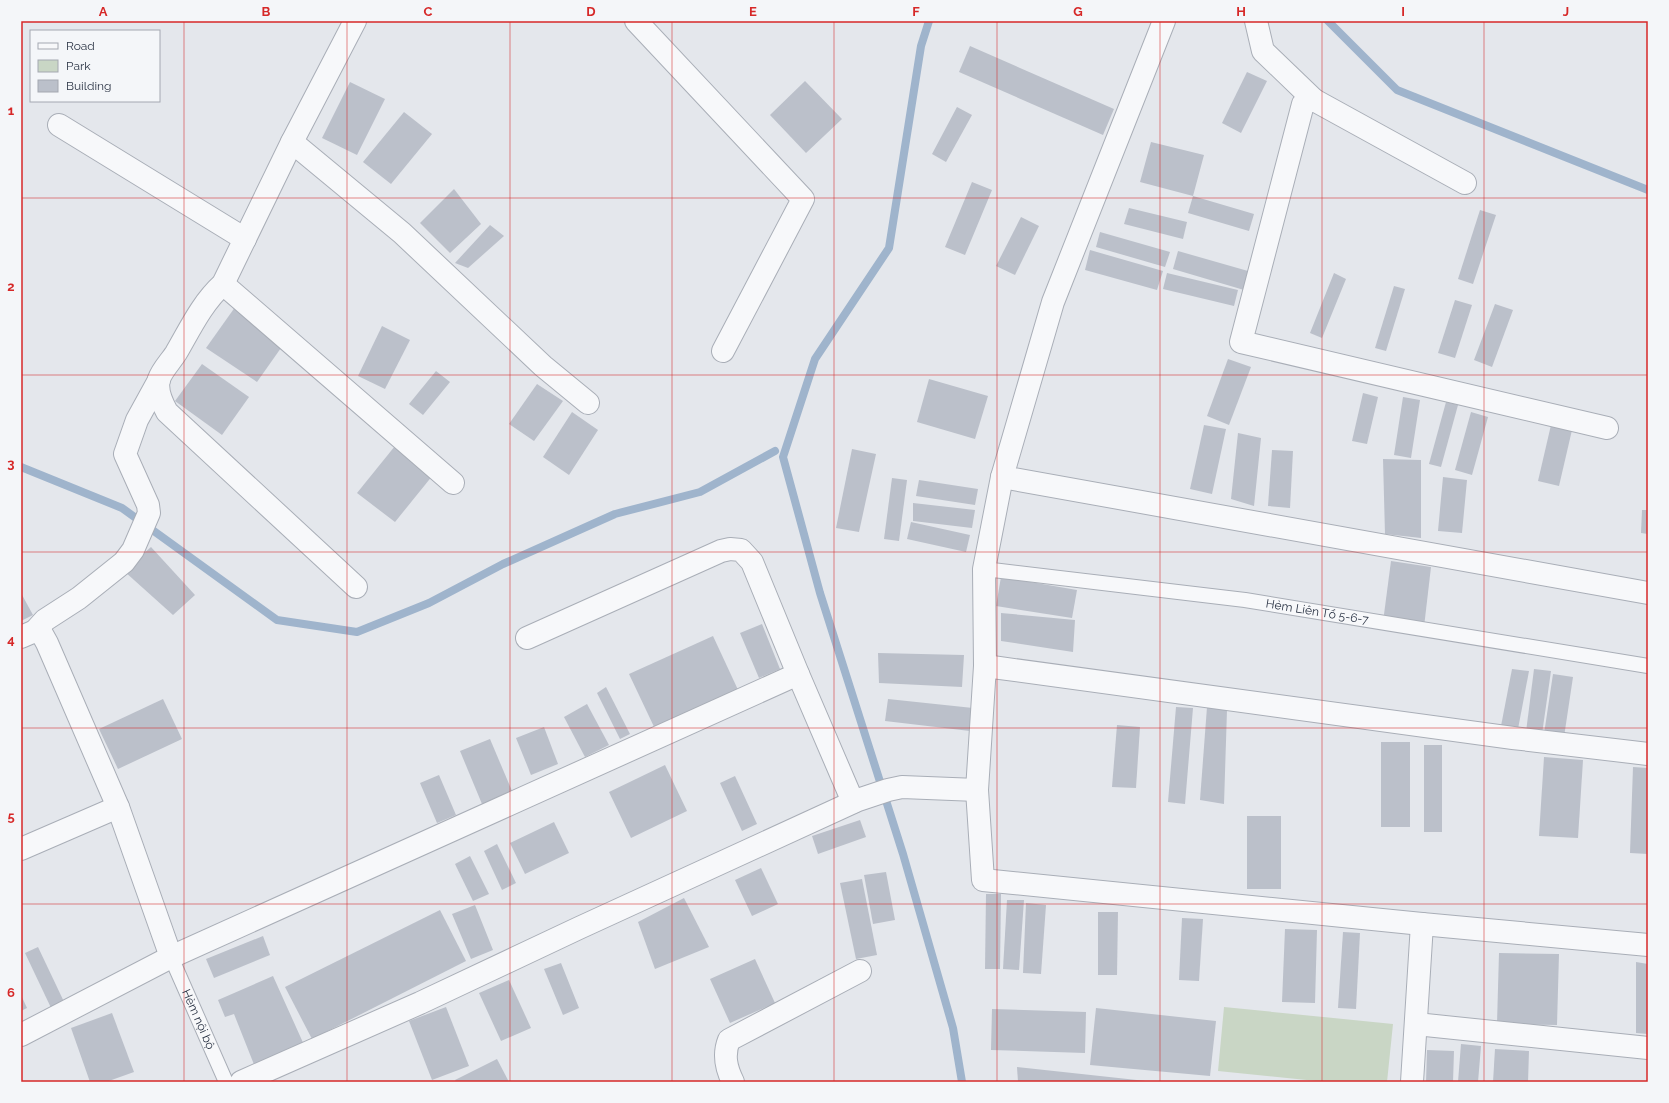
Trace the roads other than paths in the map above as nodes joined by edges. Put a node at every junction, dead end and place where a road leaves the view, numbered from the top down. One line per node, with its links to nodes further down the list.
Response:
1 (355, 21): 7 (street)
2 (636, 21): 11 (street)
3 (1164, 21): 15 (street)
4 (1256, 21): 5 (street)
5 (1314, 100): 8 (street); 14 (street)
6 (60, 125): 9 (street)
7 (292, 142): 9 (street); 13 (street)
8 (1465, 183)
9 (245, 238): 10 (street)
10 (222, 284): 12 (street); 16 (street)
11 (723, 351)
12 (159, 380): 18 (street); 20 (street)
13 (588, 403)
14 (1607, 428)
15 (1002, 477): 17 (street); 19 (street)
16 (453, 483)
17 (984, 570): 22 (street); 23 (lane, Hẻm Liên Tổ 5-6-7)
18 (356, 587)
19 (1648, 593)
20 (28, 634): 28 (street)
21 (527, 638): 24 (street)
22 (985, 666): 25 (street); 26 (street)
23 (1648, 666)
24 (798, 674): 27 (street); 32 (street)
25 (1648, 754)
26 (977, 790): 27 (street); 30 (street)
27 (856, 801): 38 (street)
28 (118, 807): 29 (street); 32 (street)
29 (21, 849)
30 (1422, 924): 31 (street); 34 (street)
31 (1648, 945)
32 (171, 957): 35 (street); 37 (lane, Hẻm nội bộ)
33 (860, 971): 39 (street)
34 (1416, 1024): 36 (street); 40 (street)
35 (21, 1034)
36 (1648, 1048)
37 (226, 1082)
38 (242, 1082)
39 (733, 1082)
40 (1412, 1082)

